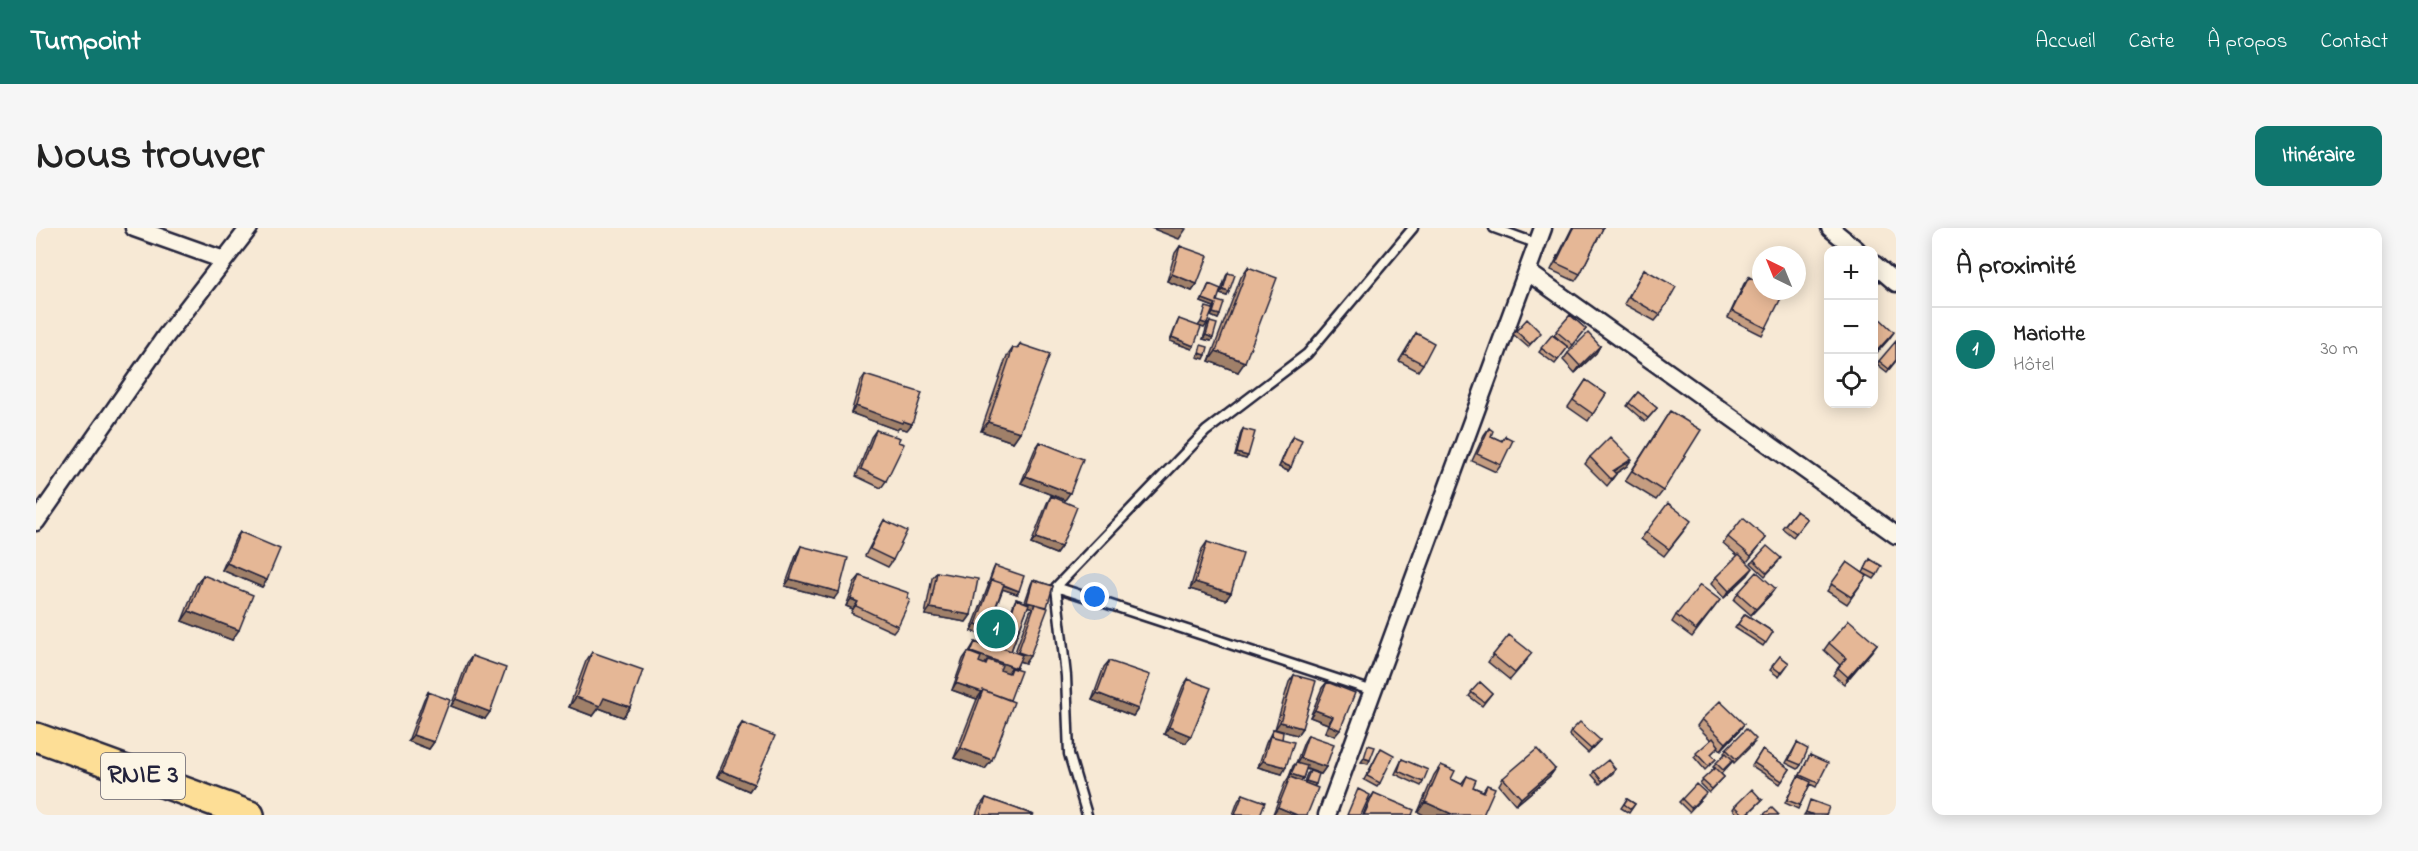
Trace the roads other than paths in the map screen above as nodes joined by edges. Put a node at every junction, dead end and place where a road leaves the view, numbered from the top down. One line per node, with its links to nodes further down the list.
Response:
1 (134, 228): 9 (street)
2 (249, 228): 9 (street)
3 (1413, 228): 15 (lane)
4 (1494, 228): 7 (lane)
5 (1543, 228): 7 (street)
6 (1830, 228): 8 (street)
7 (1538, 244): 11 (street)
8 (1852, 246)
9 (224, 260): 13 (street)
10 (1878, 267): 12 (street)
11 (1528, 272): 14 (street); 16 (street)
12 (1896, 283)
13 (36, 522)
14 (1896, 535)
15 (1056, 587): 16 (lane); 19 (lane)
16 (1373, 691): 20 (street)
17 (36, 737): 18 (highway, RNIE 3)
18 (250, 815)
19 (1087, 815)
20 (1327, 815)

